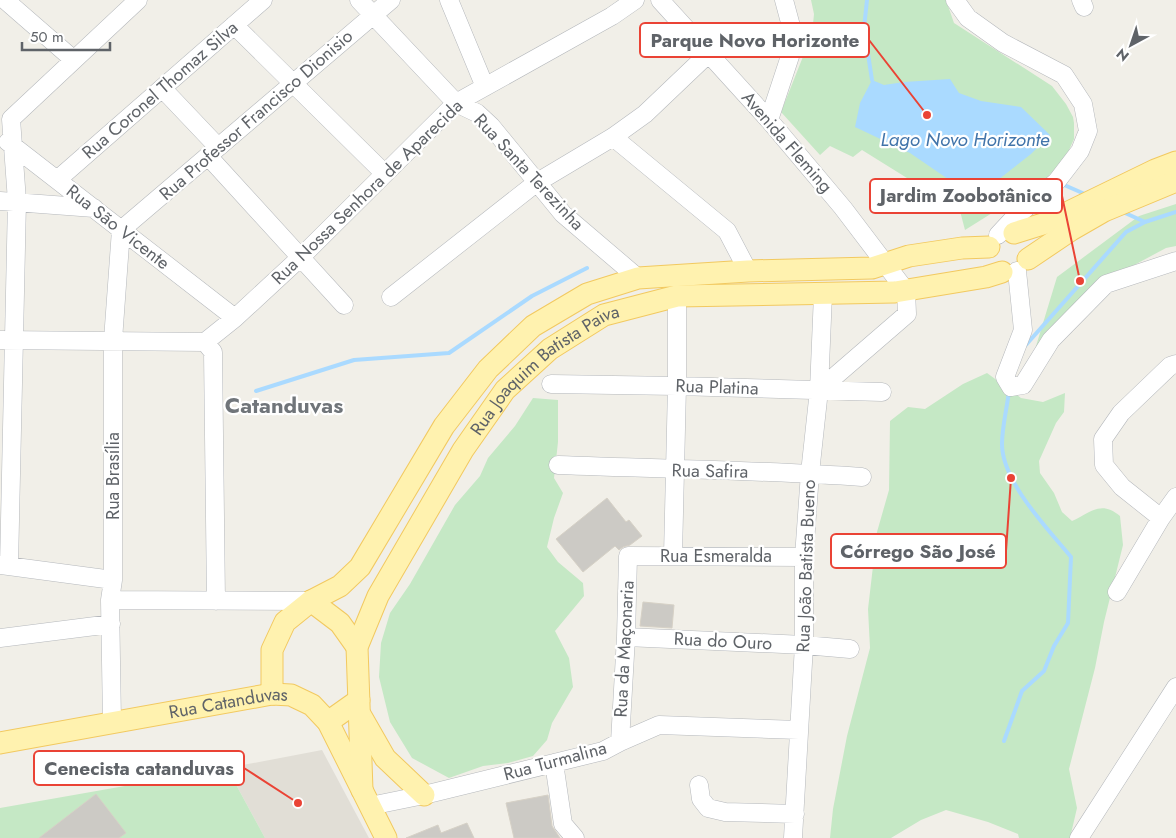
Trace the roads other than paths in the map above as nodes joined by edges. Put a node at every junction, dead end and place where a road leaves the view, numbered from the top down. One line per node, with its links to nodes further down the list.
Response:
1 (6, 0): 14 (street)
2 (138, 0): 14 (street)
3 (263, 0): 12 (street, Rua Coronel Thomaz Silva)
4 (359, 0): 11 (street, Rua Santa Terezinha)
5 (391, 0): 11 (street, Rua Professor Francisco Dionisio)
6 (449, 0): 16 (street)
7 (634, 0): 16 (street, Rua Nossa Senhora de Aparecida)
8 (660, 0): 13 (street, Avenida Fleming)
9 (784, 0): 19 (street)
10 (955, 0): 31 (street)
11 (374, 15): 15 (street, Rua Professor Francisco Dionisio); 18 (street, Rua Santa Terezinha)
12 (234, 25): 15 (street); 17 (street, Rua Coronel Thomaz Silva)
13 (708, 54): 19 (street, Avenida Fleming); 20 (street)
14 (74, 60): 21 (street)
15 (293, 84): 22 (street, Rua Professor Francisco Dionisio); 24 (street)
16 (485, 87): 18 (street, Rua Nossa Senhora de Aparecida)
17 (162, 88): 22 (street); 25 (street, Rua Coronel Thomaz Silva)
18 (456, 103): 24 (street, Rua Nossa Senhora de Aparecida); 27 (street, Rua Santa Terezinha)
19 (770, 120): 34 (street, Avenida Fleming)
20 (613, 137): 27 (street); 36 (street)
21 (6, 141): 25 (street, Rua São Vicente); 28 (street)
22 (213, 152): 30 (street, Rua Professor Francisco Dionisio); 32 (street)
23 (1176, 162): 31 (main road, Rua Joaquim Batista Paiva)
24 (384, 174): 32 (street, Rua Nossa Senhora de Aparecida)
25 (57, 180): 29 (street, Rua São Vicente)
26 (1176, 181): 35 (main road, Rua Joaquim Batista Paiva)
27 (536, 184): 37 (street, Rua Santa Terezinha); 41 (street)
28 (9, 201): 29 (street); 44 (street)
29 (94, 208): 30 (street, Rua São Vicente)
30 (121, 230): 43 (street, Rua São Vicente); 45 (street, Rua Brasília)
31 (1000, 238): 34 (main road, Rua Joaquim Batista Paiva); 35 (main road); 35 (main road)
32 (301, 256): 42 (street); 43 (street, Rua Nossa Senhora de Aparecida)
33 (1176, 261): 35 (street)
34 (886, 263): 36 (main road, Rua Joaquim Batista Paiva); 38 (street, Avenida Fleming)
35 (1016, 267): 38 (main road, Rua Joaquim Batista Paiva)
36 (748, 271): 37 (main road, Rua Joaquim Batista Paiva)
37 (638, 278): 67 (main road, Rua Joaquim Batista Paiva)
38 (906, 291): 39 (main road, Rua Joaquim Batista Paiva); 50 (street)
39 (823, 294): 40 (main road, Rua Joaquim Batista Paiva); 50 (street, Rua João Batista Bueno)
40 (677, 296): 49 (street); 72 (main road, Rua Joaquim Batista Paiva)
41 (391, 297)
42 (344, 305)
43 (235, 318): 46 (street, Rua Nossa Senhora de Aparecida)
44 (7, 340): 45 (street); 57 (street)
45 (113, 340): 46 (street); 63 (street, Rua Brasília)
46 (205, 342): 66 (street)
47 (1176, 364): 58 (street)
48 (552, 384): 49 (street, Rua Platina)
49 (677, 386): 50 (street, Rua Platina); 53 (street)
50 (819, 390): 51 (street, Rua Platina); 54 (street, Rua João Batista Bueno)
51 (882, 392)
52 (558, 465): 53 (street, Rua Safira)
53 (674, 470): 54 (street, Rua Safira); 60 (street)
54 (810, 473): 55 (street, Rua Safira); 61 (street, Rua João Batista Bueno)
55 (862, 477)
56 (1176, 497): 58 (street)
57 (5, 499): 62 (street)
58 (1160, 518): 64 (street)
59 (628, 556): 60 (street, Rua Esmeralda); 69 (street, Rua da Maçonaria)
60 (673, 556): 61 (street, Rua Esmeralda)
61 (804, 557): 71 (street, Rua João Batista Bueno)
62 (5, 565): 63 (street)
63 (113, 580): 65 (street, Rua Brasília)
64 (1117, 592)
65 (110, 600): 66 (street); 68 (street, Rua Brasília)
66 (216, 600): 67 (street)
67 (311, 601): 72 (main road); 75 (main road, Rua Joaquim Batista Paiva)
68 (111, 624): 70 (street); 77 (street, Rua Brasília)
69 (626, 637): 71 (street, Rua do Ouro); 80 (street, Rua da Maçonaria)
70 (0, 638)
71 (804, 645): 73 (street, Rua do Ouro); 79 (street, Rua João Batista Bueno)
72 (357, 647): 76 (main road, Rua Joaquim Batista Paiva)
73 (850, 649)
74 (1176, 687): 90 (street)
75 (272, 694): 77 (main road, Rua Catanduvas); 78 (main road, Rua Catanduvas)
76 (360, 707): 78 (main road); 84 (main road); 85 (main road, Rua Joaquim Batista Paiva)
77 (112, 722): 81 (main road, Rua Catanduvas)
78 (328, 722): 85 (main road, Rua Catanduvas)
79 (799, 730): 80 (street, Rua Turmalina); 86 (street, Rua João Batista Bueno)
80 (620, 742): 82 (street, Rua Turmalina)
81 (0, 743)
82 (554, 763): 84 (street, Rua Turmalina); 88 (street)
83 (699, 785): 86 (street)
84 (424, 795): 85 (street, Rua Turmalina)
85 (366, 798): 87 (main road, Rua Catanduvas)
86 (795, 814): 89 (street, Rua João Batista Bueno)
87 (386, 838)
88 (575, 838)
89 (793, 838)
90 (1079, 838)

